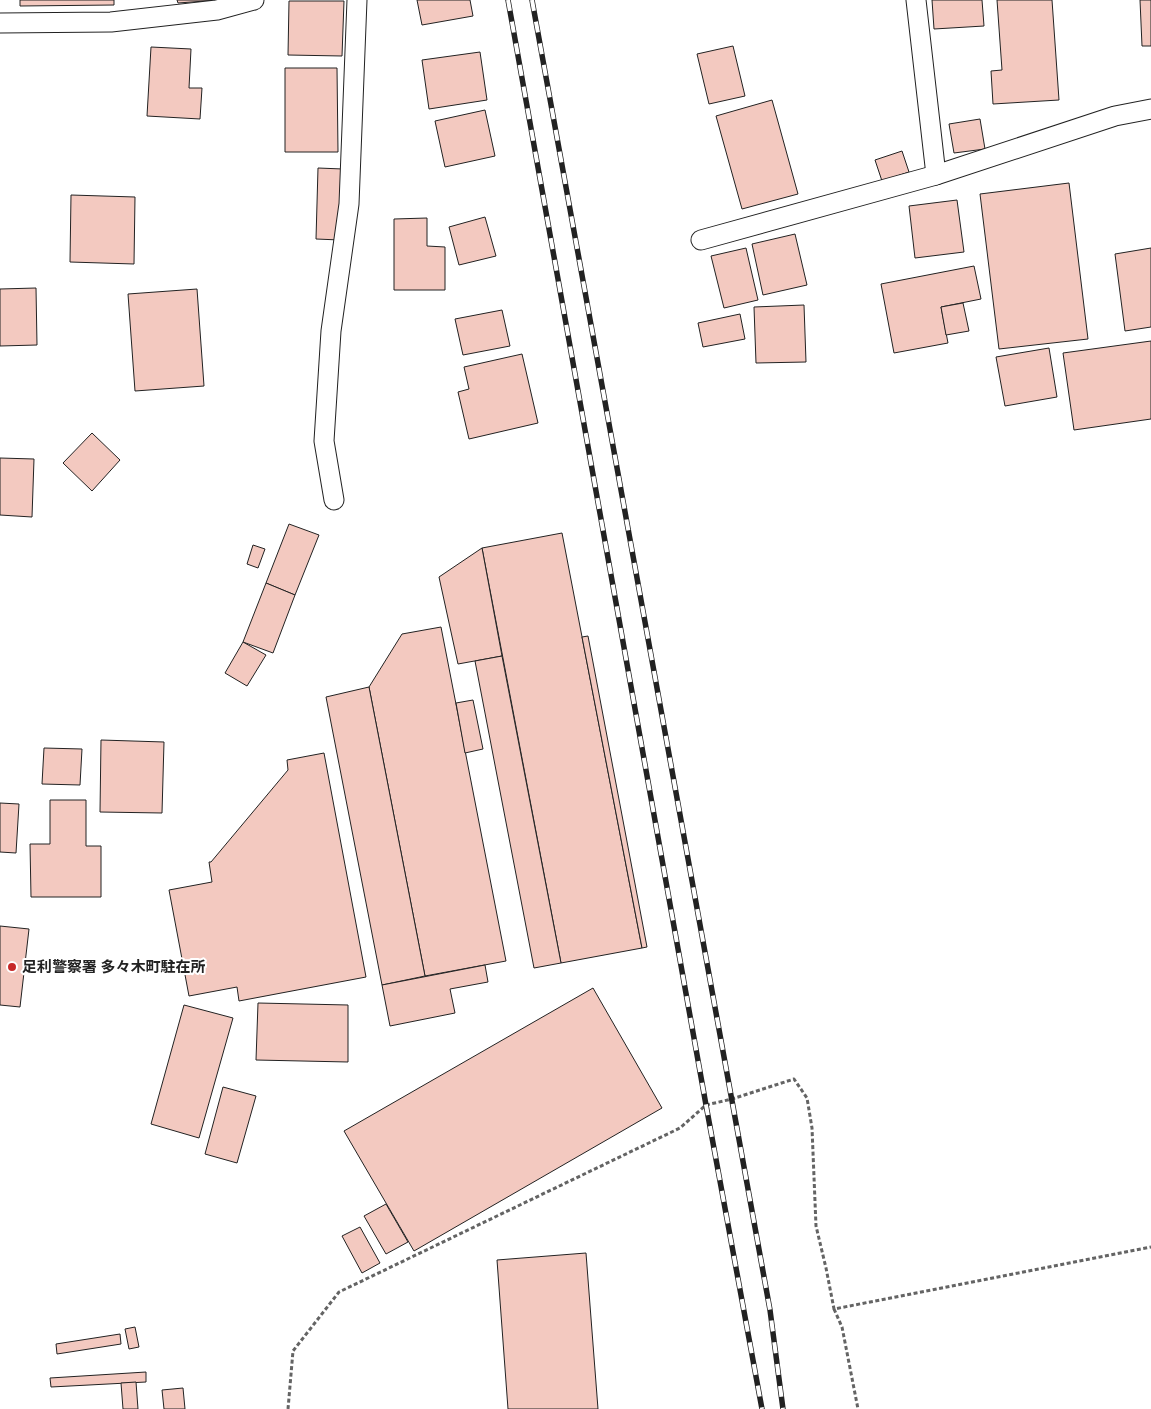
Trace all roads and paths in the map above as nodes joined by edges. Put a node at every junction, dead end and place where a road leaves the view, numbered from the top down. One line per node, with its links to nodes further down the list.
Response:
1 (254, 0): 4 (lane)
2 (357, 0): 8 (lane)
3 (916, 0): 6 (lane)
4 (0, 23)
5 (1151, 110): 6 (lane)
6 (936, 175): 7 (lane)
7 (701, 240)
8 (334, 500)
9 (1151, 1247): 10 (path)
10 (834, 1309): 11 (path); 12 (path)
11 (288, 1409)
12 (858, 1409)

